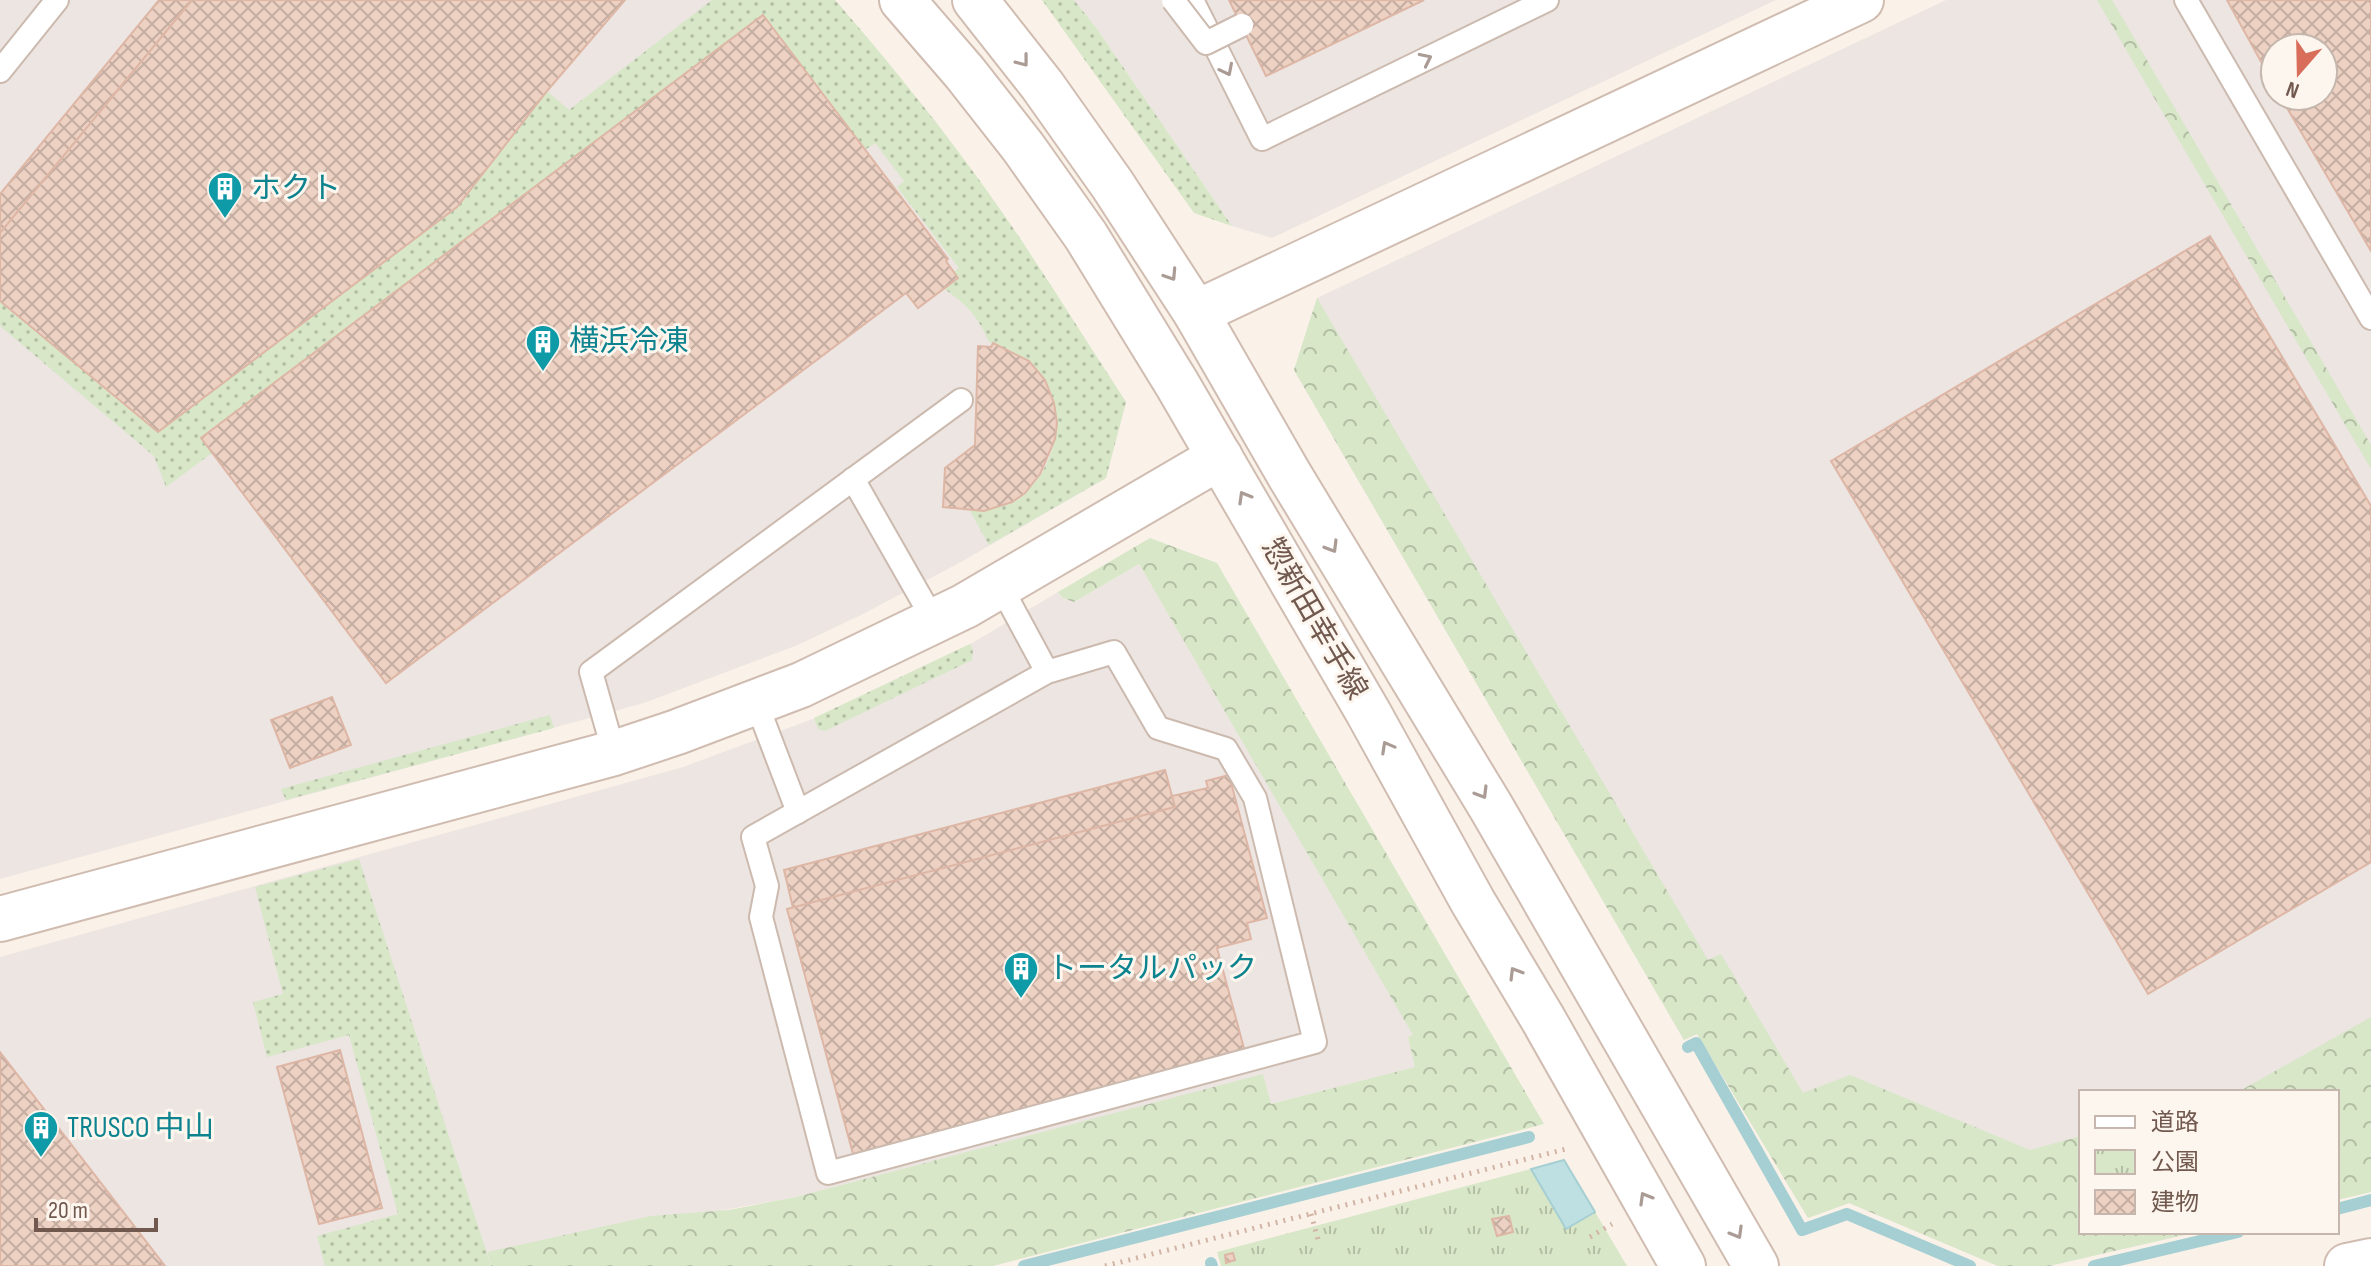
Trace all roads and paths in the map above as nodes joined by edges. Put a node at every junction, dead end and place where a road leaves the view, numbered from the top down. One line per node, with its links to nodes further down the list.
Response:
1 (57, 0): 10 (lane)
2 (902, 0): 14 (main road, 惣新田幸手線)
3 (975, 0): 11 (main road, 惣新田幸手線, one-way to 11)
4 (1173, 0): 9 (lane, bridge)
5 (1192, 0): 6 (lane, one-way to 6)
6 (1547, 0)
7 (1861, 0): 11 (main road)
8 (2186, 0): 12 (lane)
9 (1242, 25)
10 (1, 68)
11 (1196, 313): 31 (main road, 惣新田幸手線, one-way to 31)
12 (2371, 318)
13 (961, 400): 15 (lane)
14 (1220, 457): 16 (main road); 30 (main road, 惣新田幸手線, one-way to 14)
15 (853, 479): 17 (lane); 20 (lane)
16 (1000, 585): 17 (main road); 18 (lane)
17 (934, 621): 19 (main road)
18 (1047, 672): 21 (lane); 21 (lane)
19 (756, 702): 20 (main road); 21 (lane)
20 (614, 753): 22 (main road)
21 (798, 812)
22 (0, 919)
23 (1574, 1147): 24 (path)
24 (1311, 1214): 27 (path); 29 (path)
25 (1617, 1222): 26 (path)
26 (1590, 1237)
27 (1319, 1243)
28 (2371, 1261): 32 (main road)
29 (1105, 1266)
30 (1683, 1266)
31 (1756, 1266)
32 (2347, 1266)

